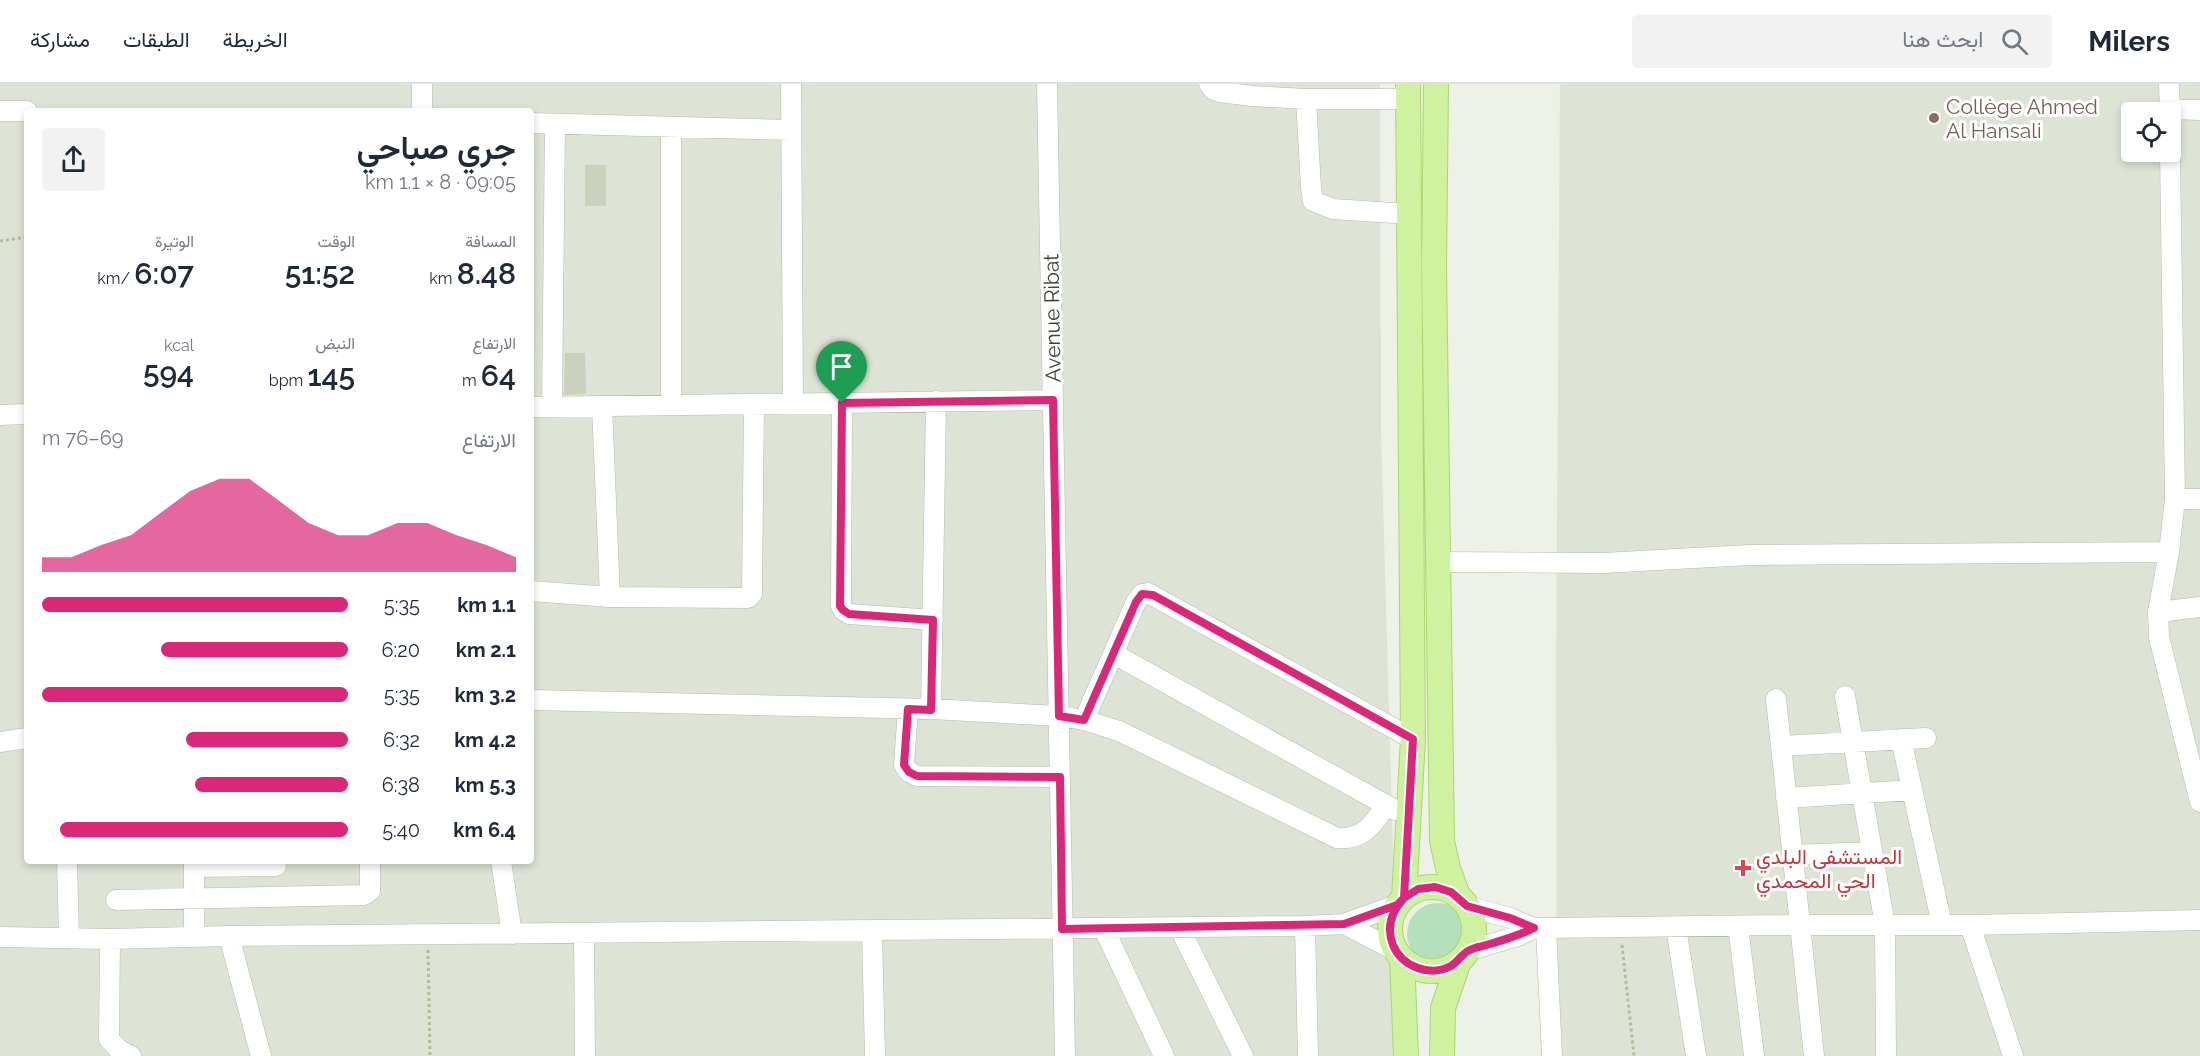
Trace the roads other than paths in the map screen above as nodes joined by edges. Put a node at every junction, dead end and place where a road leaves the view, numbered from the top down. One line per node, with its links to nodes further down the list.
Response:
1 (422, 84): 10 (street)
2 (791, 84): 18 (street)
3 (1047, 84): 21 (street, Avenue Ribat)
4 (1209, 84): 8 (street)
5 (1436, 84): 35 (main road)
6 (2169, 84): 9 (street)
7 (1408, 91): 8 (street); 20 (main road)
8 (1306, 99): 20 (street)
9 (2169, 102)
10 (422, 108)
11 (2200, 110): 14 (street)
12 (0, 111): 13 (street)
13 (24, 111)
14 (2181, 111)
15 (534, 123): 16 (street)
16 (555, 124): 17 (street); 29 (street)
17 (671, 127): 18 (street); 26 (street)
18 (791, 130): 23 (street)
19 (2170, 162): 32 (street)
20 (1409, 214): 51 (main road)
21 (1053, 400): 22 (street); 47 (street, Avenue Ribat)
22 (936, 401): 24 (street); 40 (street)
23 (793, 403): 24 (street); 25 (street)
24 (842, 403): 40 (street)
25 (754, 404): 26 (street); 37 (street)
26 (671, 405): 27 (street)
27 (602, 406): 29 (street); 37 (street)
28 (534, 407): 29 (street)
29 (552, 407)
30 (0, 414): 31 (street)
31 (24, 414)
32 (2175, 499): 33 (street); 34 (street)
33 (2200, 499)
34 (2169, 552): 35 (street); 39 (street)
35 (1439, 562): 74 (main road)
36 (534, 591): 37 (street)
37 (610, 597)
38 (2200, 607): 39 (street)
39 (2158, 612): 60 (street)
40 (933, 620): 46 (street)
41 (1114, 654): 48 (street); 51 (street); 61 (street)
42 (1845, 696): 54 (street)
43 (1776, 699): 55 (street)
44 (534, 700): 45 (street)
45 (908, 709): 46 (street); 56 (street)
46 (931, 710): 47 (street)
47 (1059, 716): 48 (street); 56 (street, Avenue Ribat)
48 (1084, 720): 61 (street)
49 (24, 738): 53 (street)
50 (1926, 738): 52 (street)
51 (1413, 739): 62 (main road)
52 (1901, 739): 54 (street); 57 (street)
53 (0, 742)
54 (1853, 742): 55 (street); 58 (street)
55 (1781, 746): 59 (street)
56 (1060, 777): 85 (street, Avenue Ribat)
57 (1912, 790): 58 (street); 79 (street)
58 (1862, 793): 59 (street); 63 (street)
59 (1786, 798): 64 (street)
60 (2200, 802)
61 (1385, 806): 62 (street)
62 (1409, 817): 73 (main road)
63 (1872, 852): 64 (street); 78 (street)
64 (1792, 855): 77 (street)
65 (67, 864): 94 (street)
66 (194, 864): 71 (street)
67 (250, 864): 70 (street)
68 (370, 864): 71 (street)
69 (501, 864): 90 (street)
70 (276, 866)
71 (194, 898): 72 (street); 93 (street)
72 (116, 900)
73 (1401, 901): 74 (main road); 76 (street); 96 (main road)
74 (1462, 901): 84 (street); 97 (main road)
75 (2200, 920): 80 (street)
76 (1344, 924): 81 (street); 96 (street)
77 (1800, 925): 78 (street); 82 (street); 111 (street)
78 (1885, 925): 79 (street); 112 (street)
79 (1942, 925): 80 (street)
80 (1970, 925): 113 (street)
81 (1305, 926): 87 (street); 105 (street)
82 (1738, 926): 83 (street); 110 (street)
83 (1676, 927): 84 (street); 109 (street)
84 (1540, 928): 97 (street); 108 (street)
85 (1062, 929): 86 (street); 88 (street); 102 (street, Avenue Ribat)
86 (1104, 929): 87 (street); 103 (street)
87 (1180, 929): 104 (street)
88 (872, 932): 89 (street); 101 (street)
89 (584, 933): 90 (street); 100 (street)
90 (512, 934): 91 (street)
91 (229, 936): 93 (street); 99 (street)
92 (0, 937): 94 (street)
93 (194, 937): 95 (street)
94 (69, 939): 95 (street)
95 (110, 939): 98 (street)
96 (1399, 955): 97 (main road); 106 (main road)
97 (1463, 956): 107 (main road)
98 (131, 1056)
99 (261, 1056)
100 (585, 1056)
101 (875, 1056)
102 (1065, 1056)
103 (1164, 1056)
104 (1243, 1056)
105 (1308, 1056)
106 (1406, 1056)
107 (1442, 1056)
108 (1552, 1056)
109 (1696, 1056)
110 (1754, 1056)
111 (1814, 1056)
112 (1886, 1056)
113 (2013, 1056)

